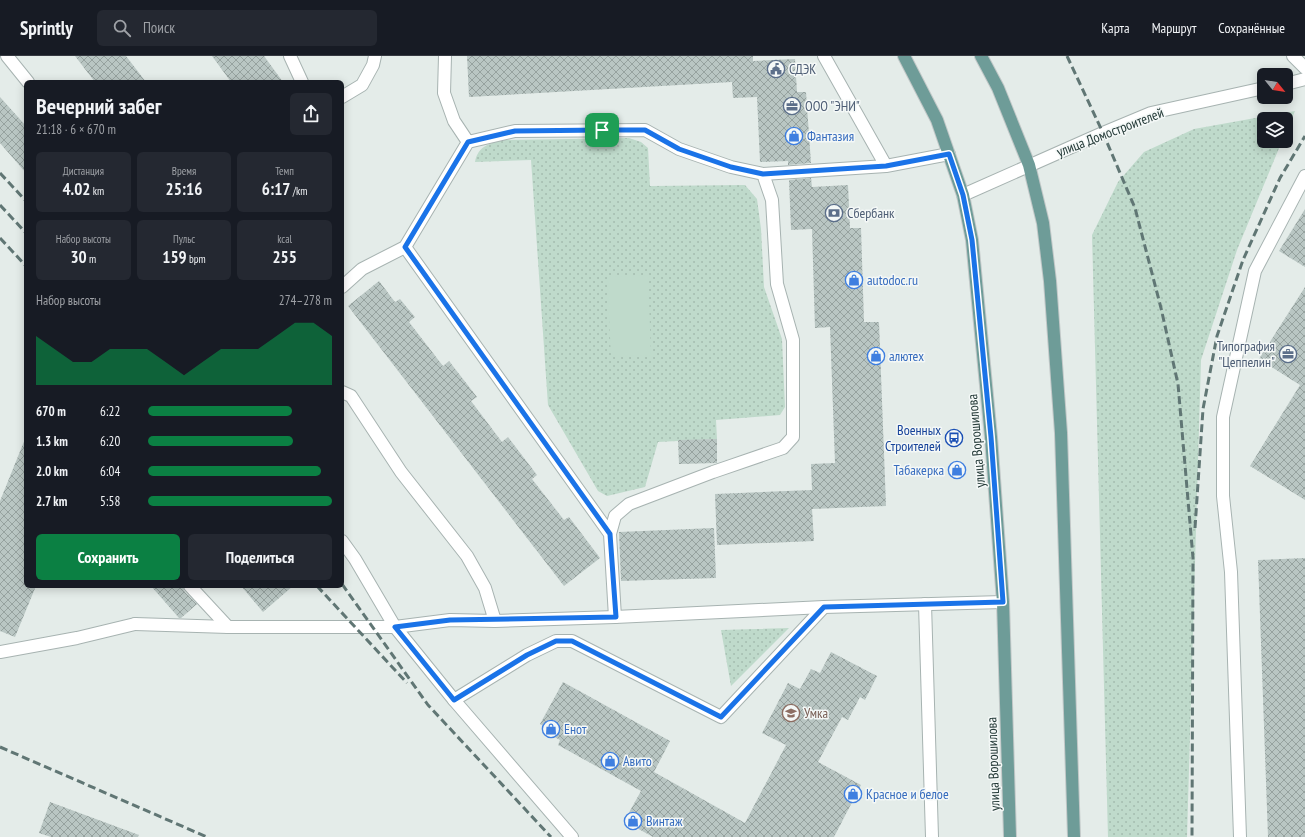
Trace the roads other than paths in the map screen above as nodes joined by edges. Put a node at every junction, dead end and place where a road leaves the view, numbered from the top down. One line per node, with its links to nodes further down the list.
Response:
1 (7, 56): 11 (street)
2 (290, 56): 12 (street)
3 (375, 56): 15 (street)
4 (445, 56): 16 (street)
5 (824, 56): 19 (street)
6 (904, 56): 17 (main road, улица Ворошилова)
7 (981, 56): 18 (main road)
8 (1293, 56): 9 (street)
9 (1305, 68)
10 (1305, 79): 13 (street)
11 (26, 80)
12 (301, 80)
13 (1293, 82)
14 (1257, 90): 18 (street, улица Домостроителей)
15 (344, 96)
16 (468, 142): 20 (street); 23 (street)
17 (949, 154): 19 (street); 22 (main road, улица Ворошилова)
18 (1029, 165): 22 (street, улица Домостроителей); 41 (main road)
19 (886, 166): 20 (street)
20 (763, 174): 26 (street)
21 (1305, 176): 42 (street)
22 (963, 195): 29 (main road, улица Ворошилова)
23 (405, 247): 24 (street); 26 (street)
24 (344, 285)
25 (344, 393): 33 (street)
26 (610, 534): 32 (street)
27 (344, 545): 35 (street)
28 (192, 588): 34 (street)
29 (1003, 602): 30 (street); 40 (main road, улица Ворошилова)
30 (924, 604): 31 (street); 39 (street)
31 (824, 607): 32 (street); 37 (street)
32 (616, 617): 33 (street)
33 (495, 620): 35 (street)
34 (228, 627): 35 (street); 36 (street)
35 (395, 627): 37 (street)
36 (0, 652)
37 (454, 700): 38 (street)
38 (572, 837)
39 (932, 837)
40 (1010, 837)
41 (1074, 837)
42 (1240, 837)

